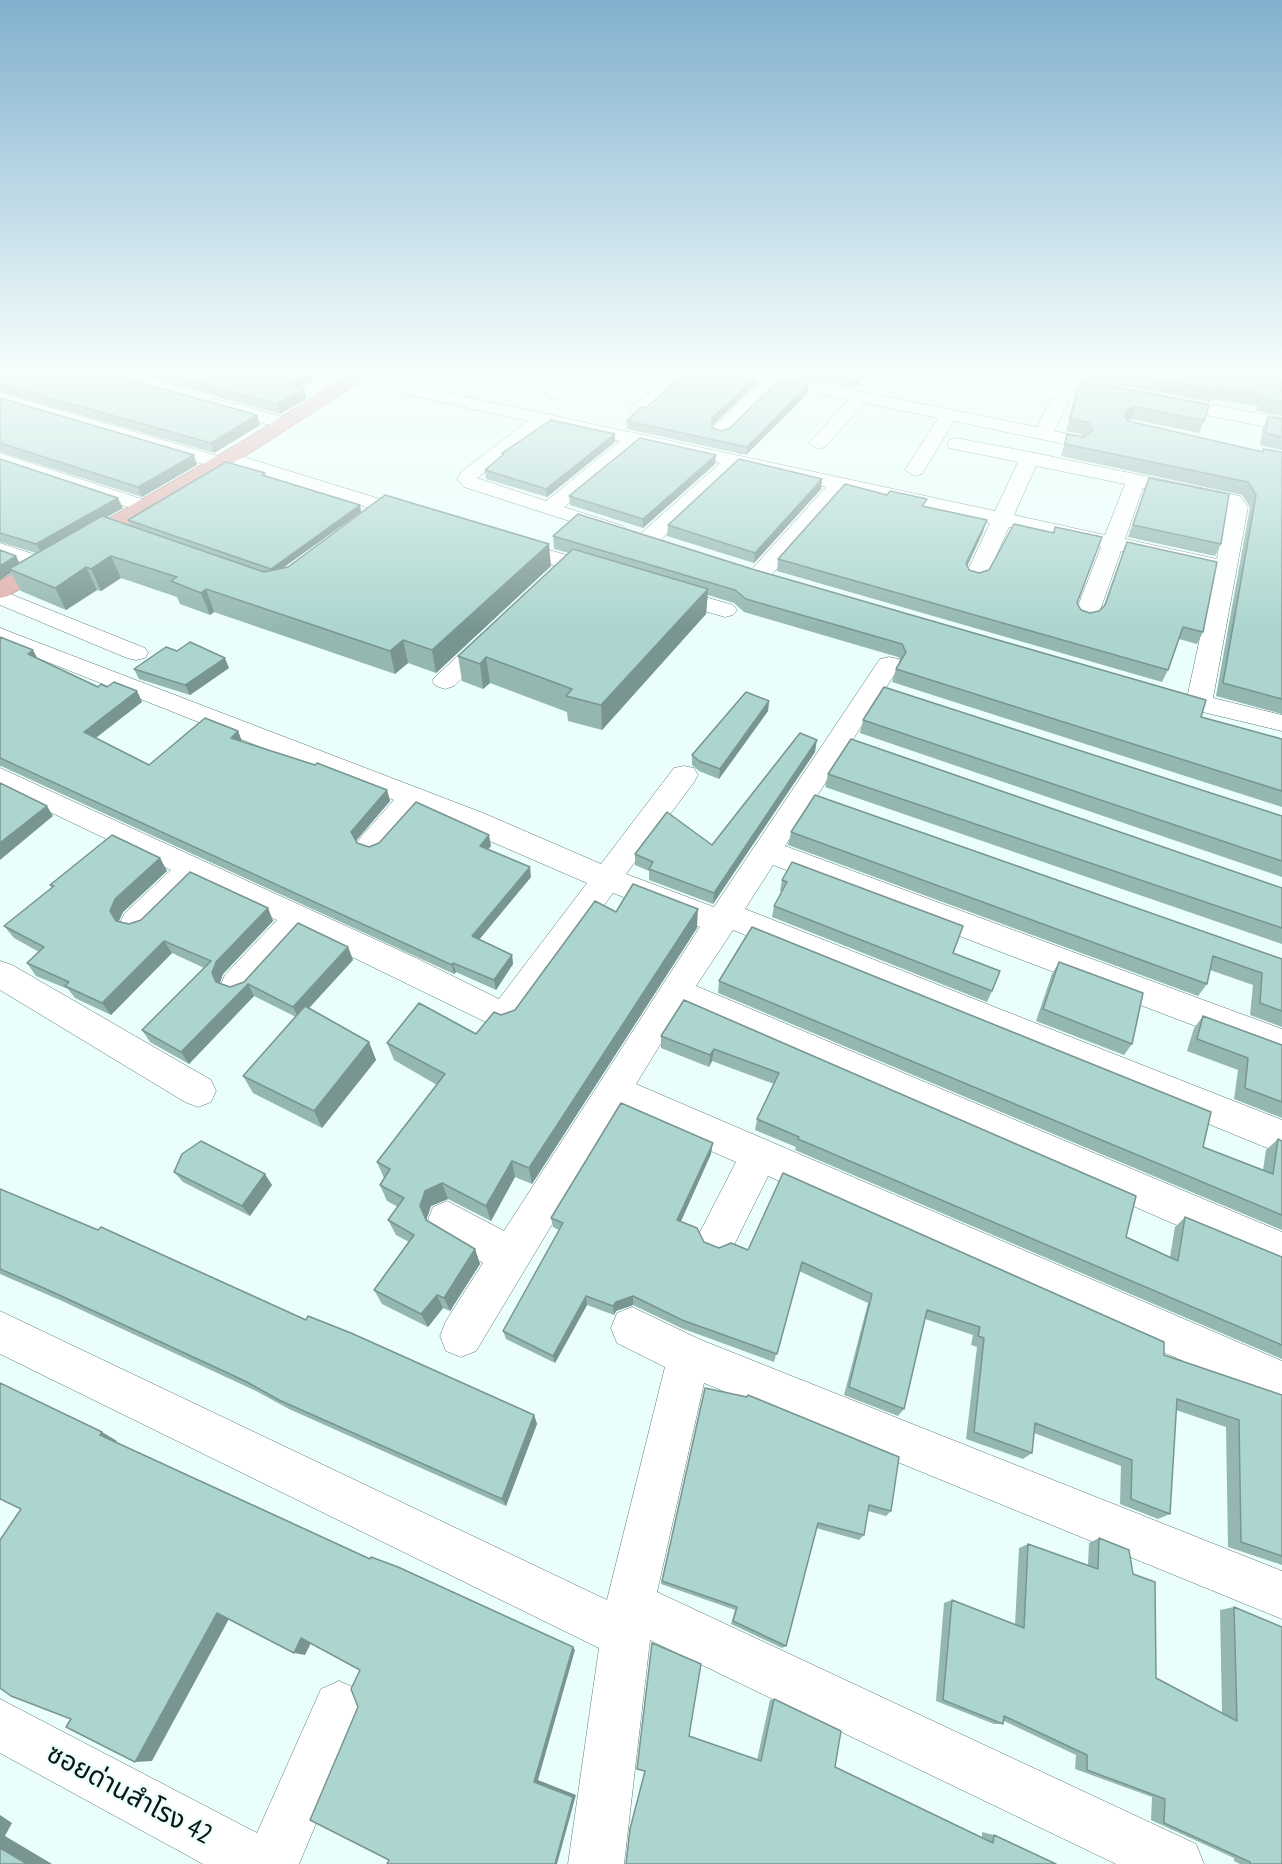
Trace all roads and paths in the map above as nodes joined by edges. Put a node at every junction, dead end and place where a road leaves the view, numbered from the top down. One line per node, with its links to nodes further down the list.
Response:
1 (209, 456): 10 (street)
2 (230, 456): 10 (main road)
3 (494, 456): 17 (street)
4 (614, 456): 17 (street)
5 (713, 456): 11 (street)
6 (924, 456): 12 (street)
7 (1019, 456): 8 (street)
8 (1030, 458): 13 (street); 18 (street)
9 (0, 459): 15 (street)
10 (223, 460): 15 (main road); 16 (street)
11 (734, 461): 14 (street); 24 (street)
12 (915, 470)
13 (1136, 480): 25 (street); 30 (street)
14 (838, 485): 18 (street); 31 (street)
15 (144, 506): 21 (main road)
16 (386, 507): 19 (street); 20 (street)
17 (550, 508): 24 (street)
18 (1001, 519): 25 (street); 32 (street)
19 (367, 520)
20 (440, 523)
21 (107, 527): 22 (street); 28 (main road)
22 (129, 535)
23 (494, 540): 33 (street)
24 (648, 540): 26 (street)
25 (1114, 543): 30 (street); 39 (street)
26 (670, 547)
27 (0, 549): 28 (street)
28 (43, 566): 36 (main road)
29 (736, 568): 31 (street)
30 (1226, 568): 46 (street)
31 (759, 575): 34 (street)
32 (976, 576)
33 (626, 580)
34 (782, 582)
35 (648, 587): 38 (street)
36 (0, 591)
37 (0, 597): 42 (street)
38 (725, 610)
39 (1086, 616)
40 (503, 626): 43 (street)
41 (0, 635): 50 (street)
42 (136, 653)
43 (445, 681)
44 (886, 682): 52 (street)
45 (1177, 697): 46 (street)
46 (1199, 703): 47 (street)
47 (1282, 723)
48 (684, 775): 54 (street)
49 (0, 777): 53 (street)
50 (413, 797): 51 (street); 54 (street)
51 (371, 844)
52 (767, 851): 56 (street); 61 (street)
53 (192, 868): 55 (street); 57 (street)
54 (607, 879): 55 (street); 56 (street)
55 (298, 918): 59 (street)
56 (723, 918): 60 (street); 64 (street)
57 (136, 922)
58 (0, 974): 62 (street)
59 (237, 984)
60 (675, 991): 63 (street); 68 (street)
61 (1282, 1044)
62 (198, 1091)
63 (613, 1091): 65 (street); 69 (street)
64 (1282, 1137)
65 (759, 1155): 67 (street); 74 (street)
66 (447, 1220): 69 (street)
67 (718, 1236)
68 (1282, 1252)
69 (511, 1257): 72 (street)
70 (632, 1328): 73 (street)
71 (0, 1332): 76 (street)
72 (461, 1336)
73 (689, 1356): 75 (street); 76 (street)
74 (1282, 1383)
75 (1282, 1595)
76 (628, 1620): 81 (street); 82 (street)
77 (339, 1707): 80 (street)
78 (0, 1725): 79 (street, ซอยด่านสำโรง 42)
79 (259, 1864)
80 (271, 1864)
81 (596, 1864)
82 (1176, 1864)

